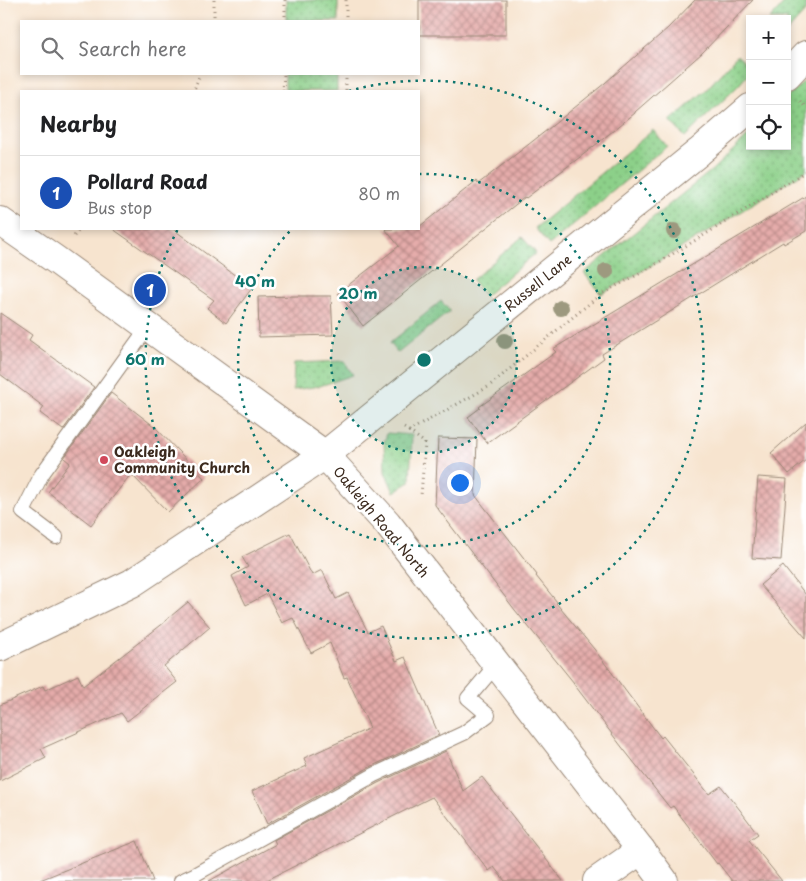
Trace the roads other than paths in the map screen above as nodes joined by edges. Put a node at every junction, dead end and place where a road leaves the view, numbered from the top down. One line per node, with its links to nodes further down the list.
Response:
1 (806, 55): 2 (main road)
2 (791, 71)
3 (746, 111): 6 (main road, Russell Lane)
4 (0, 221): 5 (main road, Oakleigh Road North)
5 (148, 327): 6 (main road, Oakleigh Road North); 7 (lane)
6 (325, 455): 8 (main road, Russell Lane); 9 (main road, Oakleigh Road North)
7 (56, 537)
8 (0, 648)
9 (496, 665): 10 (main road, Oakleigh Road North); 11 (lane)
10 (641, 850): 12 (main road); 13 (main road, Oakleigh Road North)
11 (181, 881)
12 (597, 881)
13 (664, 881)

